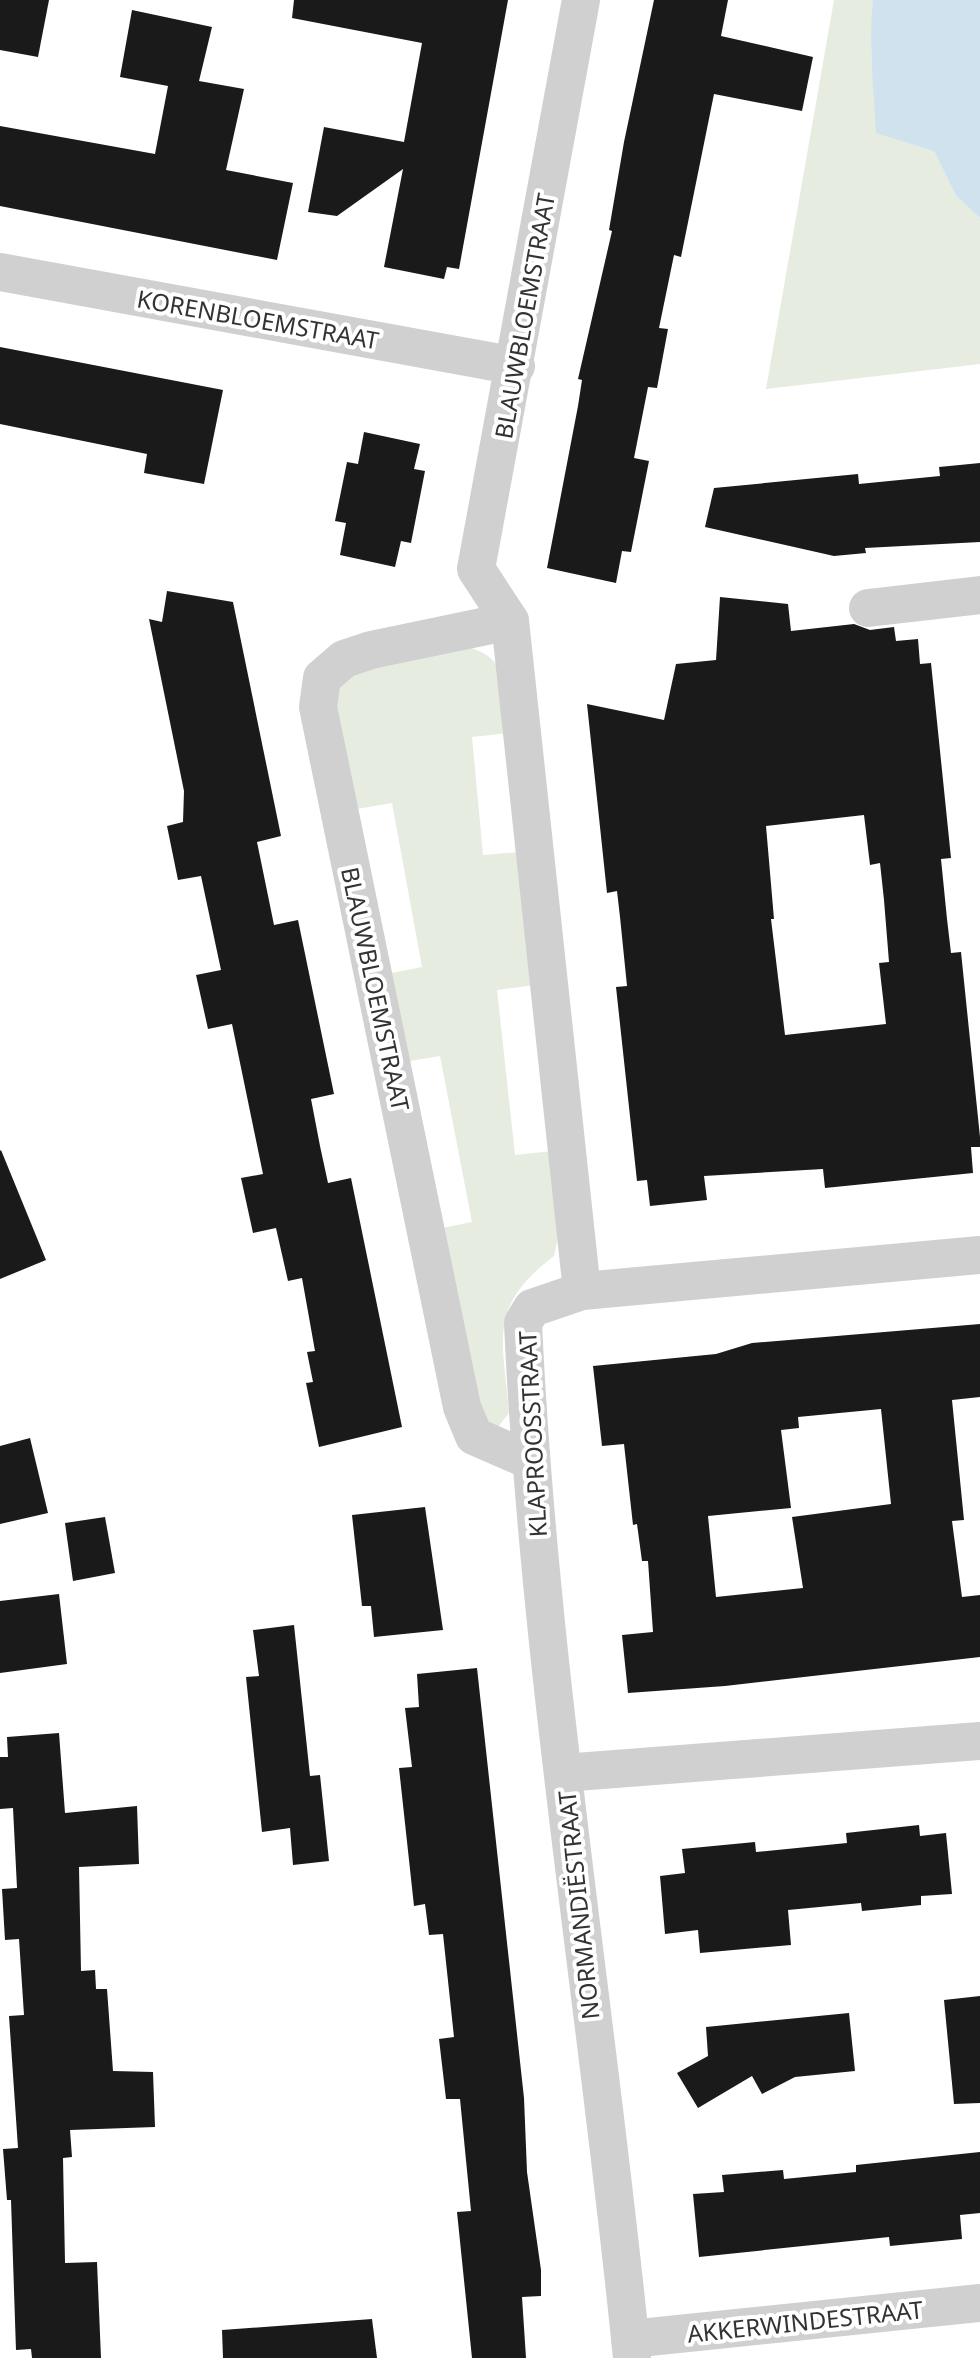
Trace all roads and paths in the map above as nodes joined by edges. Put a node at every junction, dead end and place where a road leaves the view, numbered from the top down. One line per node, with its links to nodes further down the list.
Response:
1 (581, 0): 3 (street, BLAUWBLOEMSTRAAT)
2 (0, 272): 3 (street, KORENBLOEMSTRAAT)
3 (516, 366): 6 (street, BLAUWBLOEMSTRAAT)
4 (980, 595): 5 (street)
5 (868, 608)
6 (510, 621): 8 (street, BLAUWBLOEMSTRAAT); 9 (street, BLAUWBLOEMSTRAAT)
7 (980, 1255): 8 (street, KLAPROOSSTRAAT)
8 (582, 1291): 9 (street, KLAPROOSSTRAAT)
9 (529, 1460): 11 (street, KLAPROOSSTRAAT)
10 (980, 1741): 11 (street, NORMANDIËSTRAAT)
11 (563, 1773): 13 (street, NORMANDIËSTRAAT)
12 (980, 2303): 13 (street, AKKERWINDESTRAAT)
13 (631, 2348)

